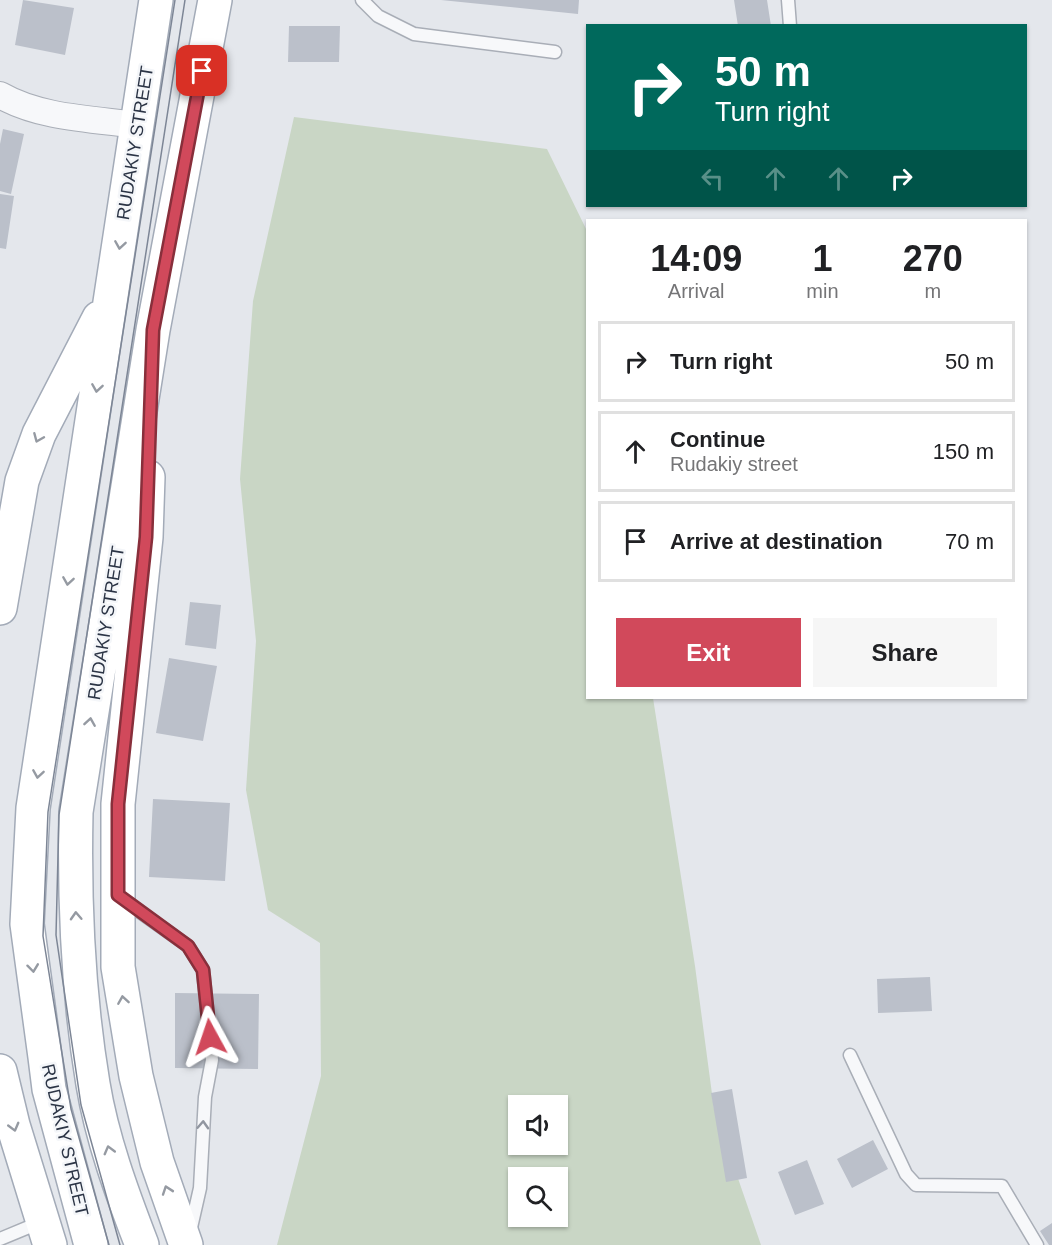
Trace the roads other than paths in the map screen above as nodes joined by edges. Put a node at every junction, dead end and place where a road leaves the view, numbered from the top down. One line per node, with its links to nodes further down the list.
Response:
1 (156, 0): 8 (main road, RUDAKIY STREET)
2 (215, 0): 10 (main road, RUDAKIY STREET)
3 (362, 0): 6 (lane)
4 (789, 0): 5 (lane)
5 (790, 24)
6 (555, 52)
7 (5, 105): 8 (street)
8 (138, 125): 9 (main road, RUDAKIY STREET, one-way to 9)
9 (112, 292): 11 (main road, one-way to 11); 17 (main road, RUDAKIY STREET, one-way to 17)
10 (153, 330): 12 (main road); 18 (main road, RUDAKIY STREET, one-way to 10)
11 (0, 608)
12 (118, 895): 19 (main road, one-way to 12); 19 (lane, one-way to 12)
13 (850, 1055): 20 (lane)
14 (0, 1071): 15 (main road, one-way to 15)
15 (46, 1233): 16 (lane)
16 (0, 1239)
17 (91, 1245)
18 (142, 1245)
19 (187, 1245)
20 (1037, 1245)

